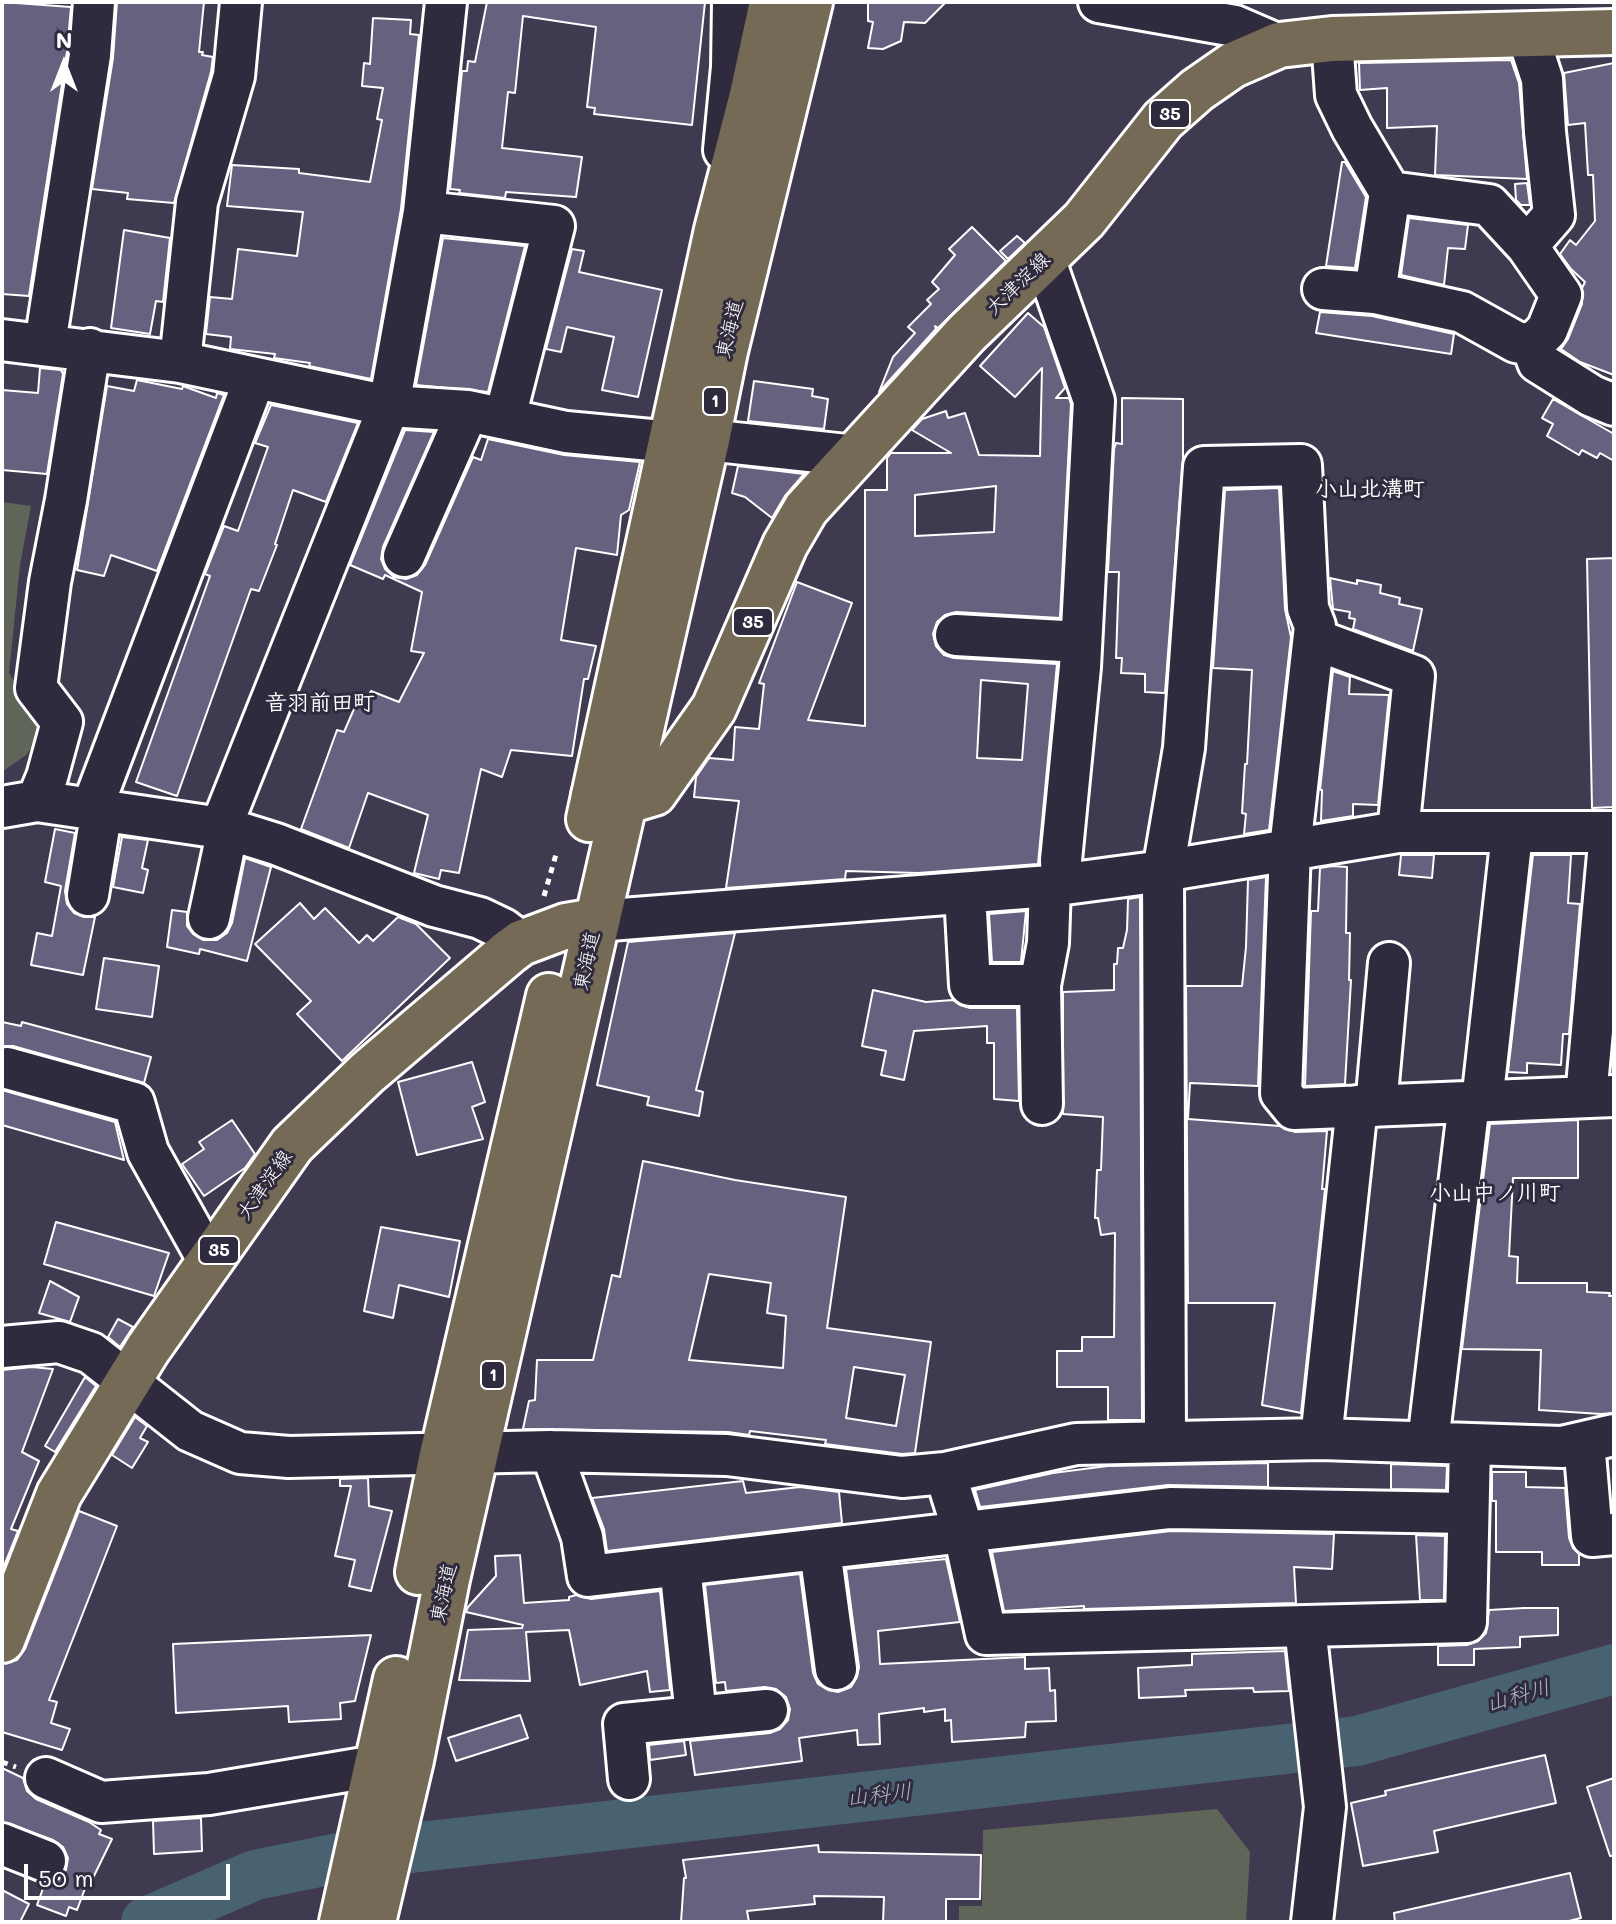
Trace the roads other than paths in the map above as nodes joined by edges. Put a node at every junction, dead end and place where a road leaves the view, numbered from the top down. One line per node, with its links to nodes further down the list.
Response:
1 (94, 2): 20 (street)
2 (241, 2): 23 (street)
3 (446, 2): 13 (street)
4 (733, 2): 14 (street)
5 (772, 2): 14 (main road, 東海道 / 1)
6 (810, 2): 28 (main road, 東海道 / 1)
7 (1117, 4): 11 (street)
8 (1614, 32): 9 (main road, 大津淀線 / 35)
9 (1527, 33): 10 (main road, 大津淀線 / 35); 15 (street)
10 (1332, 39): 11 (main road, 大津淀線 / 35); 12 (street)
11 (1279, 45): 16 (main road, 大津淀線 / 35)
12 (1390, 192): 15 (street); 18 (street)
13 (424, 212): 26 (street); 27 (street)
14 (717, 230): 28 (main road, 東海道 / 1)
15 (1527, 246): 21 (street)
16 (1044, 258): 29 (main road, 大津淀線 / 35); 33 (street)
17 (1323, 289): 18 (street)
18 (1375, 293): 21 (street)
19 (2, 340): 20 (street)
20 (45, 344): 22 (street)
21 (1532, 345): 25 (street)
22 (90, 349): 23 (street); 35 (street)
23 (180, 362): 24 (street)
24 (255, 378): 26 (street); 36 (street)
25 (1614, 405)
26 (389, 406): 27 (street); 37 (street)
27 (486, 414): 28 (street); 30 (street)
28 (690, 440): 29 (street); 34 (main road, 東海道 / 1)
29 (856, 456): 34 (main road, 大津淀線 / 35)
30 (404, 556)
31 (956, 635): 33 (street)
32 (1314, 639): 38 (street); 41 (street); 42 (street)
33 (1081, 642): 43 (street)
34 (609, 799): 46 (main road, 東海道 / 1)
35 (19, 804): 36 (street)
36 (97, 808): 37 (street); 45 (street)
37 (225, 828): 47 (street); 48 (street)
38 (1398, 832): 40 (street); 41 (street)
39 (1612, 832): 40 (street); 52 (street)
40 (1512, 834): 53 (street)
41 (1290, 849): 42 (street); 55 (street)
42 (1163, 871): 43 (street); 61 (street)
43 (1056, 885): 44 (street); 50 (street)
44 (965, 893): 46 (street); 50 (street)
45 (88, 895)
46 (567, 917): 48 (main road, 大津淀線 / 35); 65 (main road, 東海道 / 1)
47 (209, 918)
48 (521, 943): 56 (main road, 大津淀線 / 35)
49 (1389, 963): 55 (street)
50 (1040, 985): 54 (street)
51 (7, 1068): 56 (street)
52 (1600, 1097): 53 (street)
53 (1476, 1102): 55 (street); 62 (street)
54 (1042, 1104)
55 (1366, 1106): 60 (street)
56 (210, 1263): 58 (main road, 大津淀線 / 35)
57 (2, 1347): 58 (street)
58 (127, 1383): 65 (street); 73 (main road, 大津淀線 / 35)
59 (1599, 1438): 63 (street); 69 (street)
60 (1321, 1439): 61 (street); 62 (street)
61 (1165, 1440): 66 (street)
62 (1428, 1442): 63 (street)
63 (1470, 1446): 67 (street)
64 (551, 1451): 65 (street); 66 (street); 71 (street)
65 (459, 1455): 77 (main road, 東海道 / 1)
66 (945, 1473): 68 (street)
67 (1468, 1513): 68 (street); 72 (street)
68 (964, 1533): 70 (street); 72 (street)
69 (1614, 1534)
70 (820, 1550): 71 (street); 74 (street)
71 (680, 1566): 76 (street)
72 (1305, 1627): 83 (street)
73 (2, 1640)
74 (836, 1669)
75 (767, 1710): 76 (street)
76 (696, 1716): 79 (street)
77 (394, 1763): 78 (street); 82 (main road, 東海道 / 1)
78 (46, 1778)
79 (629, 1779)
80 (2, 1844): 81 (street)
81 (45, 1861)
82 (361, 1905)
83 (1312, 1922)

